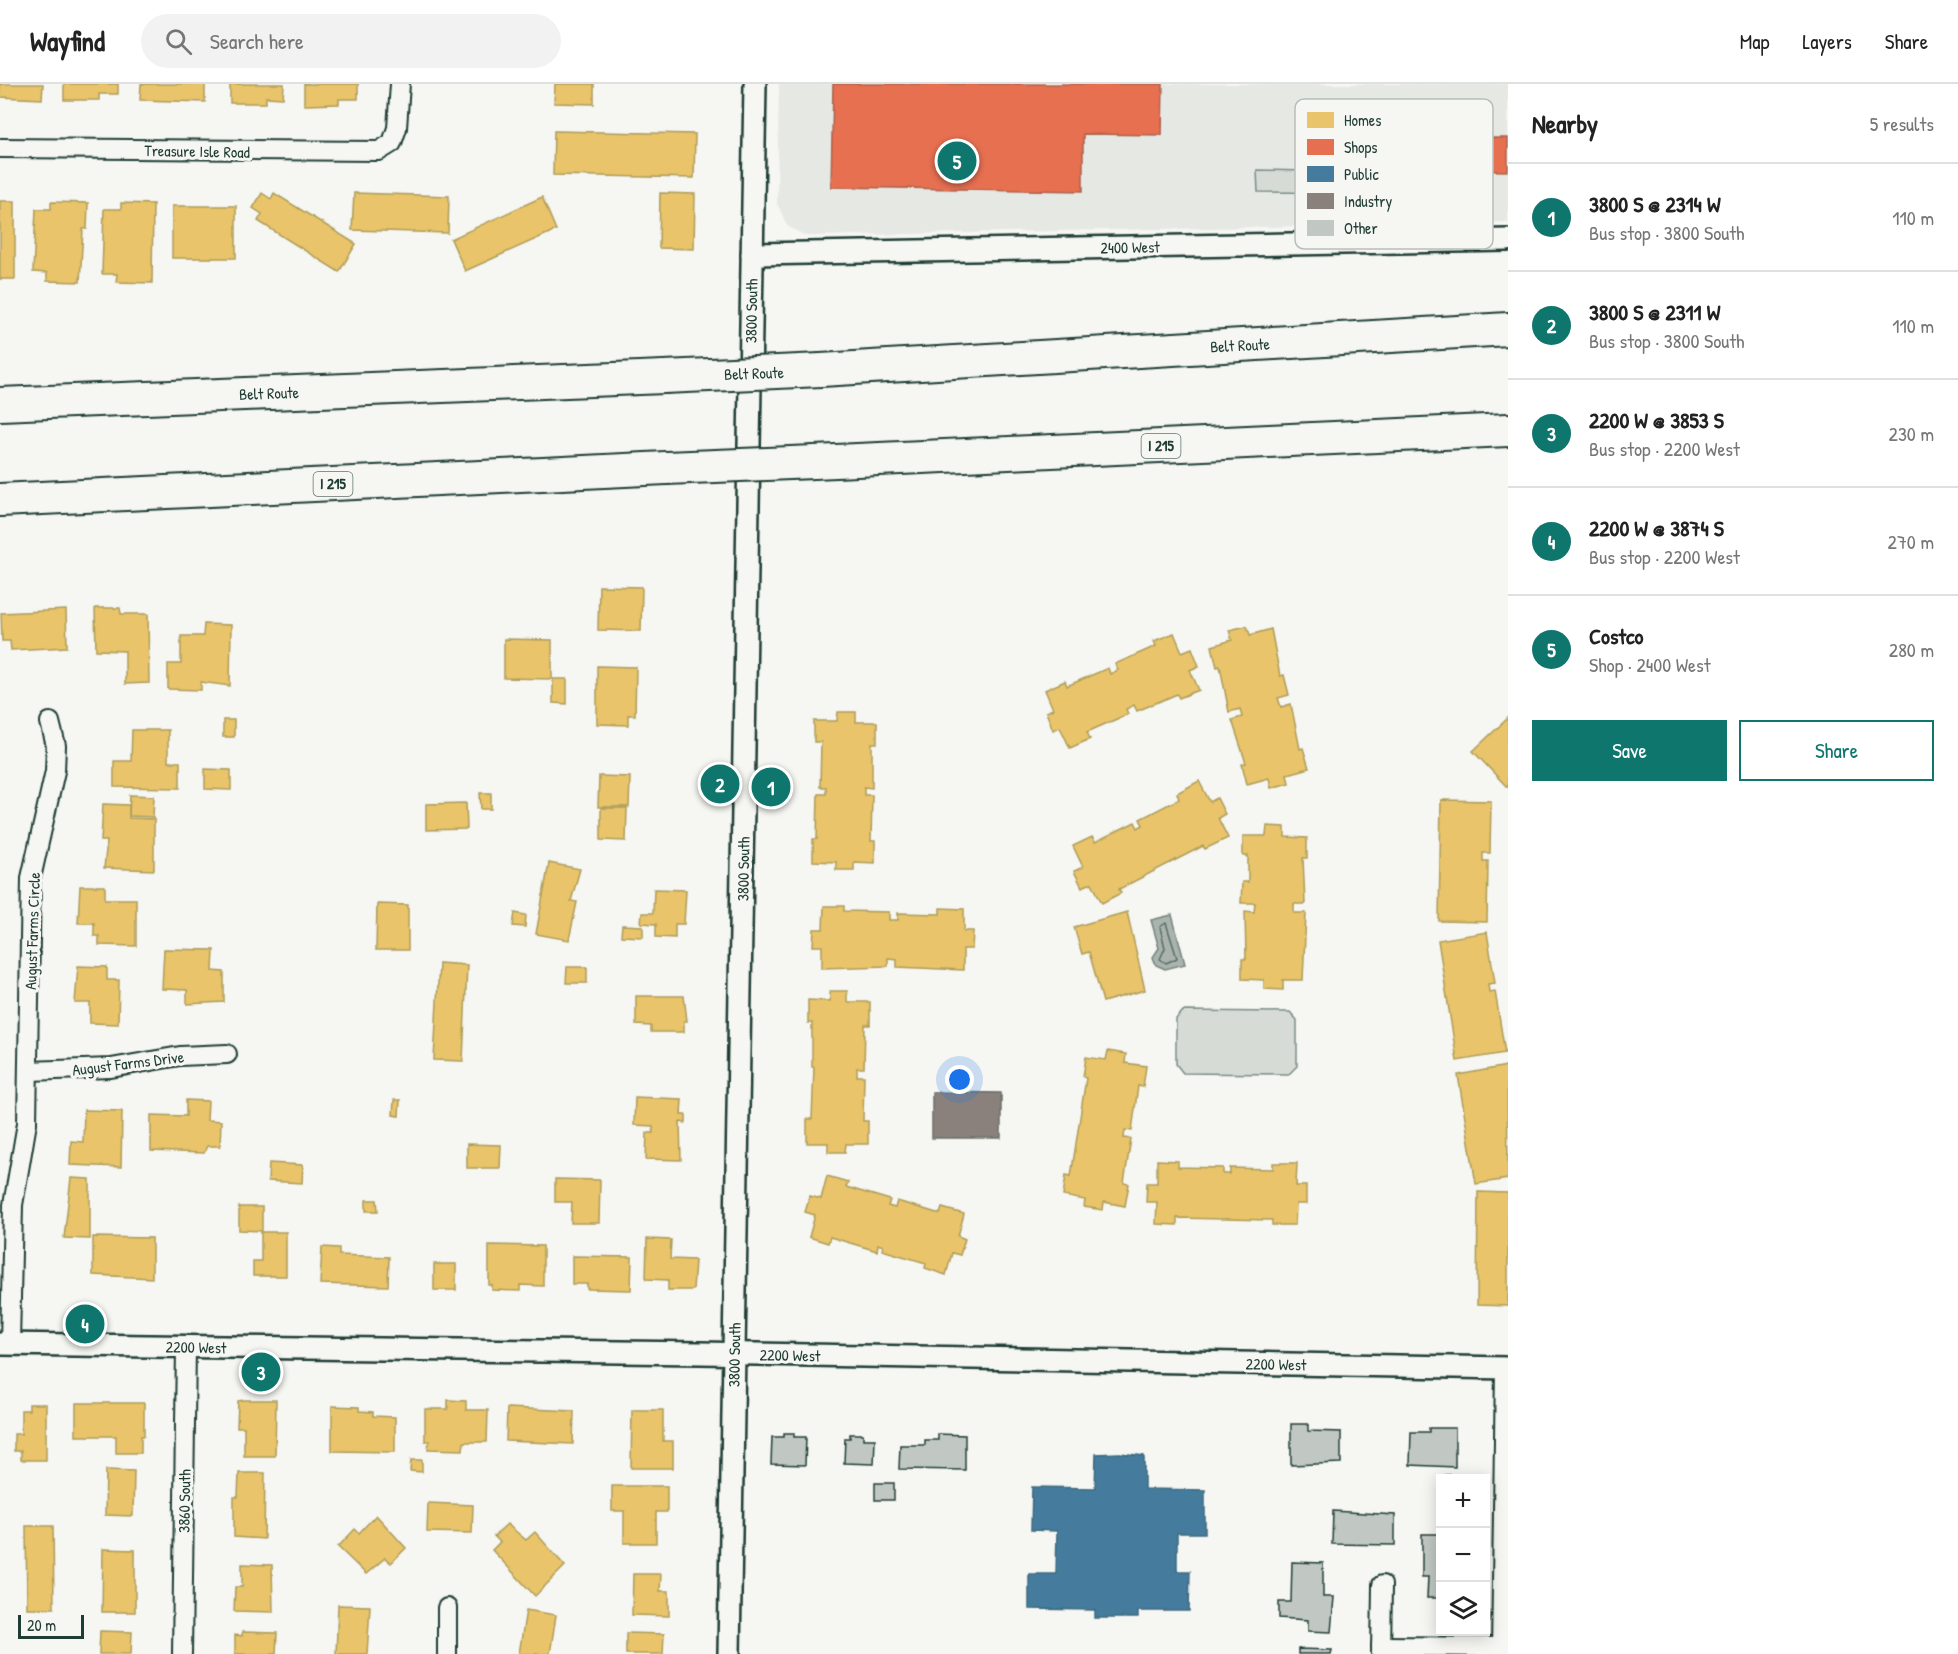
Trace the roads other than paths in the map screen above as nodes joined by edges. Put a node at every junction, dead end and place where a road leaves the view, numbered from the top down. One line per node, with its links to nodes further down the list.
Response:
1 (400, 84): 3 (street, Treasure Isle Road)
2 (755, 84): 7 (street, 3800 South)
3 (0, 148)
4 (1493, 240): 5 (street, 2400 West)
5 (1508, 240)
6 (1295, 244): 7 (street, 2400 West)
7 (752, 254): 17 (street, 3800 South)
8 (1508, 329): 9 (highway, Belt Route, bridge)
9 (0, 404)
10 (1508, 430): 11 (highway, I 215, bridge)
11 (0, 500)
12 (50, 722): 14 (street, August Farms Circle)
13 (227, 1054): 14 (street, August Farms Drive)
14 (29, 1071): 15 (street, August Farms Circle)
15 (5, 1344): 16 (street, 2200 West)
16 (186, 1347): 17 (street, 2200 West); 23 (street, 3860 South)
17 (734, 1353): 18 (street, 2200 West); 25 (street, 3800 South)
18 (1506, 1368): 22 (street)
19 (1382, 1585): 21 (street)
20 (447, 1608): 24 (street)
21 (1381, 1650): 22 (street)
22 (1501, 1650)
23 (182, 1654)
24 (447, 1654)
25 (729, 1654)

